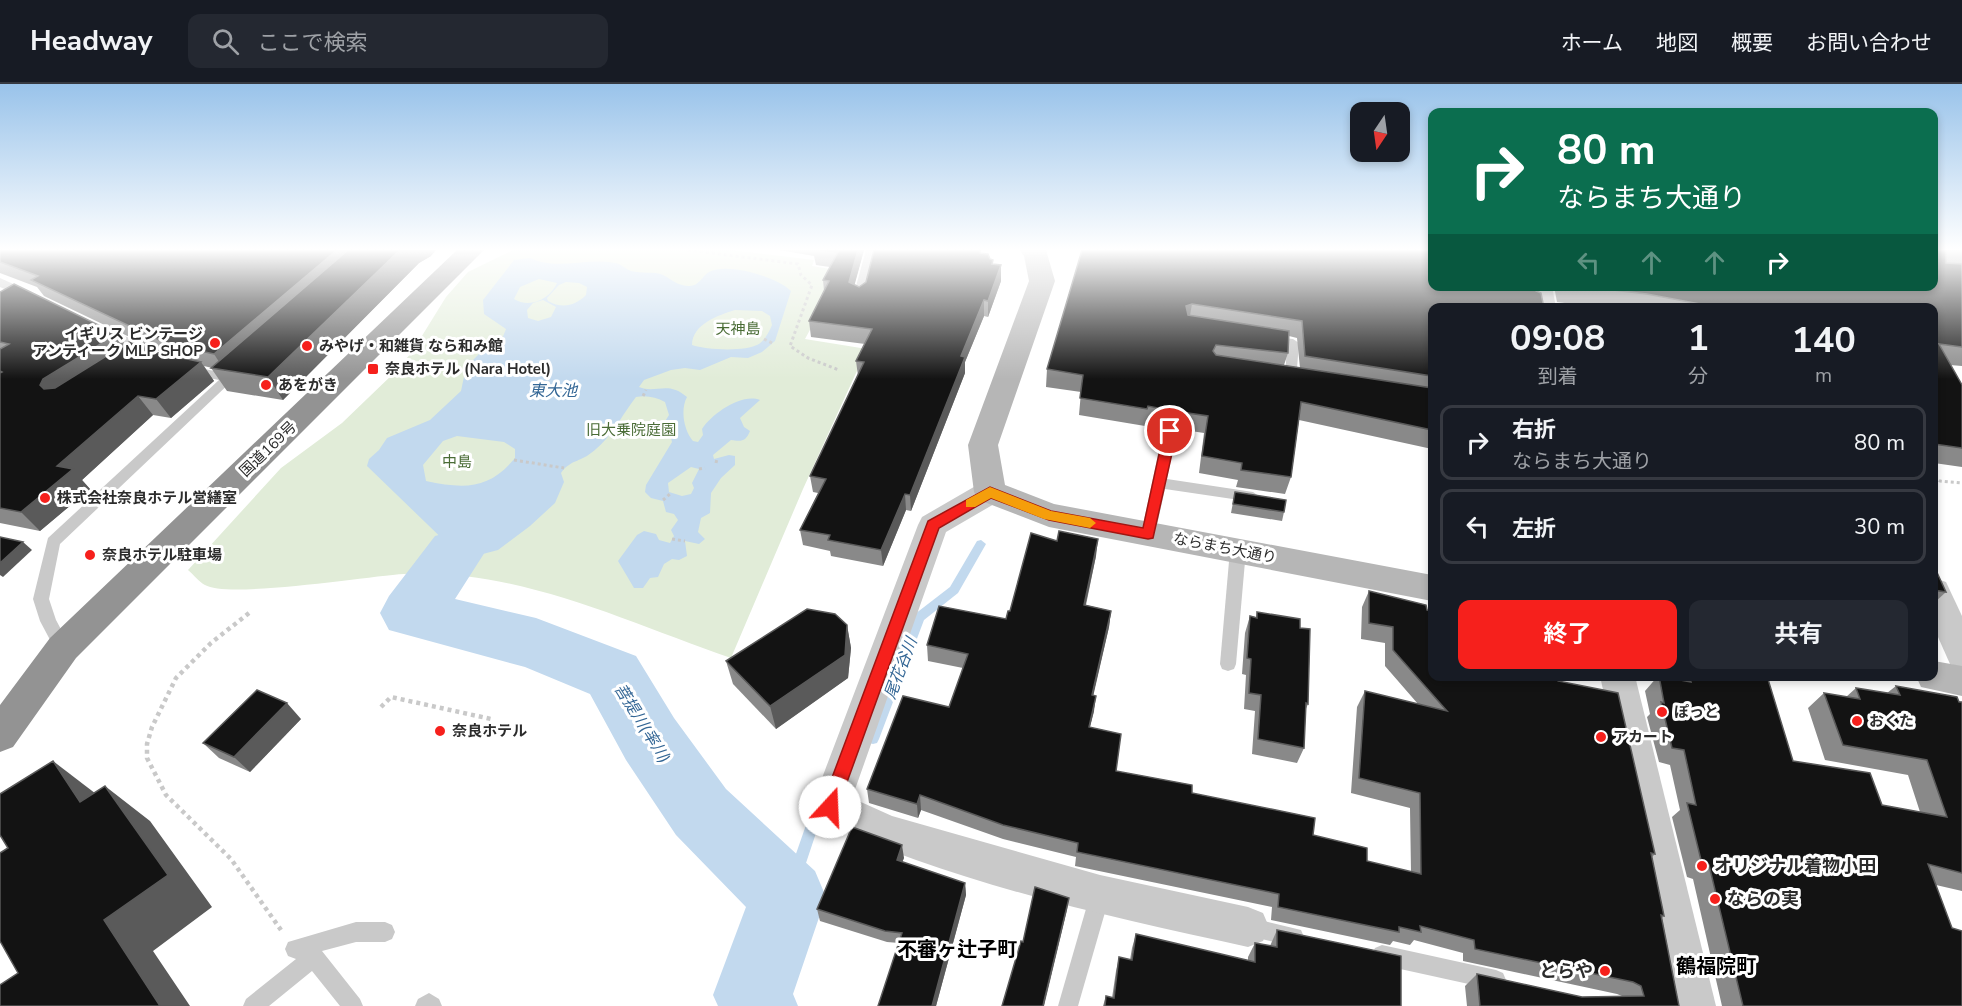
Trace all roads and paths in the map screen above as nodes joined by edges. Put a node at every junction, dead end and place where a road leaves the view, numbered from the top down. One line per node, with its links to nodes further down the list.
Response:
1 (23, 293): 7 (lane)
2 (427, 293): 37 (highway, 国道169号)
3 (810, 293): 14 (path)
4 (860, 293): 6 (lane)
5 (1038, 293): 26 (street)
6 (859, 297)
7 (40, 301)
8 (94, 326): 12 (lane)
9 (1258, 338): 15 (lane)
10 (764, 339): 11 (path)
11 (772, 343)
12 (130, 363)
13 (174, 366): 37 (lane)
14 (839, 370)
15 (1291, 378)
16 (645, 390): 17 (path)
17 (643, 396)
18 (1170, 431): 24 (lane)
19 (514, 460): 20 (path)
20 (564, 468)
21 (705, 468): 22 (path)
22 (699, 469)
23 (1938, 479): 25 (path)
24 (1159, 483): 29 (lane); 30 (lane)
25 (1962, 483)
26 (990, 492): 30 (street, ならまち大通り); 46 (street)
27 (671, 493): 28 (path)
28 (663, 500)
29 (1272, 500)
30 (1148, 534): 33 (street, ならまち大通り)
31 (672, 539): 32 (path)
32 (685, 541)
33 (1238, 550): 34 (street, ならまち大通り); 39 (lane)
34 (1428, 587)
35 (1938, 600): 38 (street)
36 (249, 613): 50 (path)
37 (63, 648): 45 (highway, 国道169号)
38 (1962, 654)
39 (1228, 664)
40 (1938, 677): 42 (street)
41 (1618, 681): 58 (street)
42 (1962, 681)
43 (381, 707): 44 (path)
44 (491, 719)
45 (0, 735)
46 (1100, 895): 47 (street); 57 (lane)
47 (1248, 927): 49 (lane)
48 (385, 932): 50 (lane)
49 (1317, 942)
50 (295, 949)
51 (1363, 951): 52 (lane)
52 (1513, 984)
53 (253, 1006): 54 (lane)
54 (353, 1006)
55 (425, 1006): 56 (lane)
56 (432, 1006)
57 (1068, 1006)
58 (1694, 1006)

